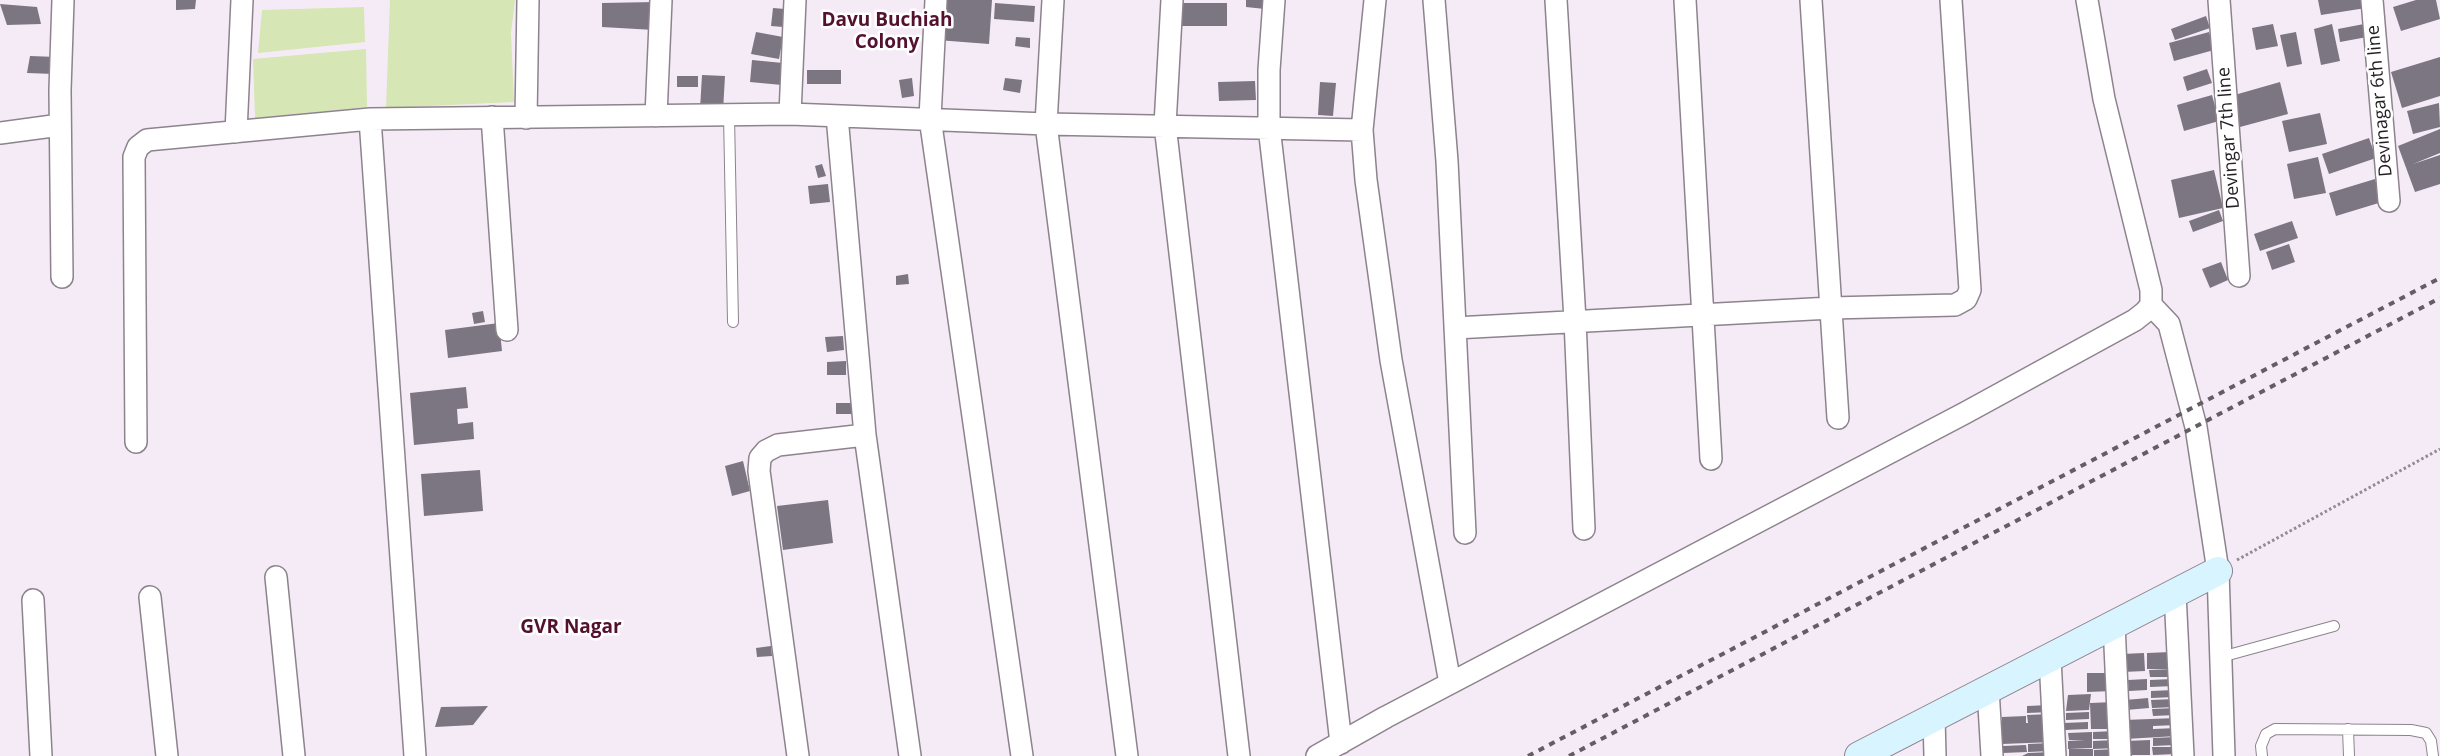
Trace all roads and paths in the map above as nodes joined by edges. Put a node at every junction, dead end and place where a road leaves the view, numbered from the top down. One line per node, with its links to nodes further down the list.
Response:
1 (62, 0): 28 (street)
2 (242, 0): 32 (street)
3 (528, 0): 24 (street)
4 (661, 0): 21 (street)
5 (795, 0): 20 (street)
6 (936, 0): 25 (street)
7 (1052, 0): 27 (street)
8 (1172, 0): 29 (street)
9 (1274, 0): 30 (street)
10 (1374, 0): 31 (street)
11 (1434, 0): 42 (street)
12 (1556, 0): 40 (street)
13 (1685, 0): 39 (street)
14 (1811, 0): 38 (street)
15 (1951, 0): 38 (street)
16 (2087, 0): 37 (street)
17 (2219, 0): 35 (street, Devingar 7th line)
18 (2372, 0): 34 (street, Devinagar 6th line)
19 (729, 114): 20 (street); 21 (street); 41 (lane)
20 (790, 114): 22 (street)
21 (656, 116): 24 (street)
22 (837, 116): 25 (street); 45 (street)
23 (492, 117): 24 (street); 26 (street); 43 (street)
24 (526, 118)
25 (930, 118): 27 (street); 71 (street)
26 (370, 119): 32 (street); 68 (street)
27 (1046, 124): 29 (street); 72 (street)
28 (60, 125): 33 (street); 36 (street)
29 (1165, 125): 30 (street); 73 (street)
30 (1269, 126): 31 (street); 64 (street)
31 (1362, 130): 60 (street)
32 (236, 132): 46 (street)
33 (0, 133)
34 (2389, 201)
35 (2239, 276)
36 (62, 277)
37 (2151, 297): 51 (street); 60 (street)
38 (1831, 308): 39 (street); 44 (street)
39 (1704, 314): 40 (street); 48 (street)
40 (1575, 320): 42 (street); 49 (street)
41 (733, 322)
42 (1455, 328): 50 (street)
43 (507, 330)
44 (1838, 418)
45 (865, 435): 69 (street); 70 (street)
46 (136, 442)
47 (2440, 448): 51 (path)
48 (1711, 459)
49 (1584, 528)
50 (1465, 533)
51 (2218, 571): 53 (street); 58 (street)
52 (276, 577): 67 (street)
53 (2175, 593): 56 (street); 80 (street)
54 (150, 598): 66 (street)
55 (33, 600): 65 (street)
56 (2114, 624): 59 (street); 79 (street)
57 (2334, 626): 58 (lane)
58 (2221, 657): 81 (street)
59 (2050, 658): 61 (street); 78 (street)
60 (1450, 683): 64 (street)
61 (1988, 689): 62 (street); 77 (street)
62 (1934, 717): 75 (street); 76 (street)
63 (2348, 729): 82 (lane); 83 (lane); 84 (lane)
64 (1341, 743): 74 (street)
65 (41, 756)
66 (167, 756)
67 (294, 756)
68 (416, 756)
69 (798, 756)
70 (910, 756)
71 (1022, 756)
72 (1127, 756)
73 (1239, 756)
74 (1317, 756)
75 (1859, 756)
76 (1935, 756)
77 (1992, 756)
78 (2055, 756)
79 (2120, 756)
80 (2183, 756)
81 (2224, 756)
82 (2262, 756)
83 (2349, 756)
84 (2433, 756)

